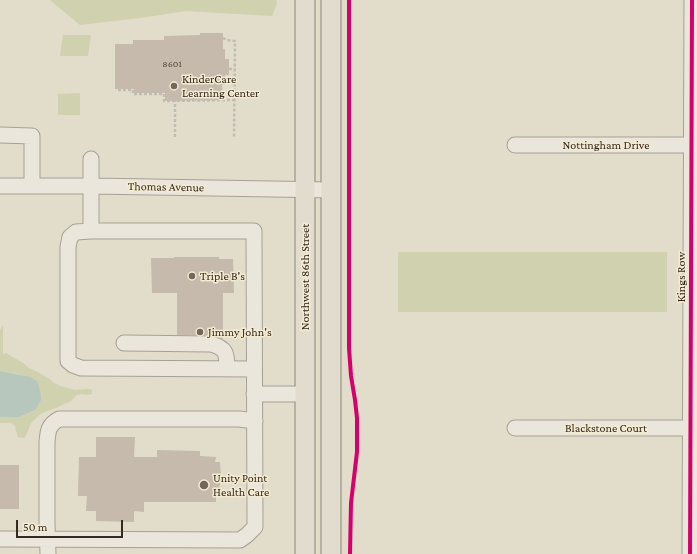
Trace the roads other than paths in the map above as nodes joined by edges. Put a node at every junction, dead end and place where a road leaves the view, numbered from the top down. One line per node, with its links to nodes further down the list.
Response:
1 (305, 0): 11 (main road, Northwest 86th Street)
2 (331, 0): 12 (main road)
3 (692, 0): 6 (street, Kings Row)
4 (0, 135): 9 (street)
5 (515, 145): 6 (street, Nottingham Drive)
6 (694, 145): 21 (street, Kings Row)
7 (91, 159): 10 (street)
8 (0, 186): 9 (street, Thomas Avenue)
9 (32, 186): 10 (street, Thomas Avenue)
10 (92, 186): 11 (street, Thomas Avenue); 13 (street)
11 (306, 189): 12 (street, Thomas Avenue); 18 (main road, Northwest 86th Street)
12 (332, 190): 25 (main road)
13 (91, 231): 15 (street); 16 (street)
14 (124, 343): 15 (street)
15 (227, 369): 16 (street)
16 (254, 369): 17 (street)
17 (254, 394): 18 (street); 19 (street)
18 (305, 394): 24 (main road, Northwest 86th Street)
19 (255, 421): 23 (street); 23 (street)
20 (515, 428): 21 (street, Blackstone Court)
21 (694, 428): 26 (street, Kings Row)
22 (0, 539): 23 (street)
23 (48, 547)
24 (306, 554)
25 (331, 554)
26 (690, 554)

